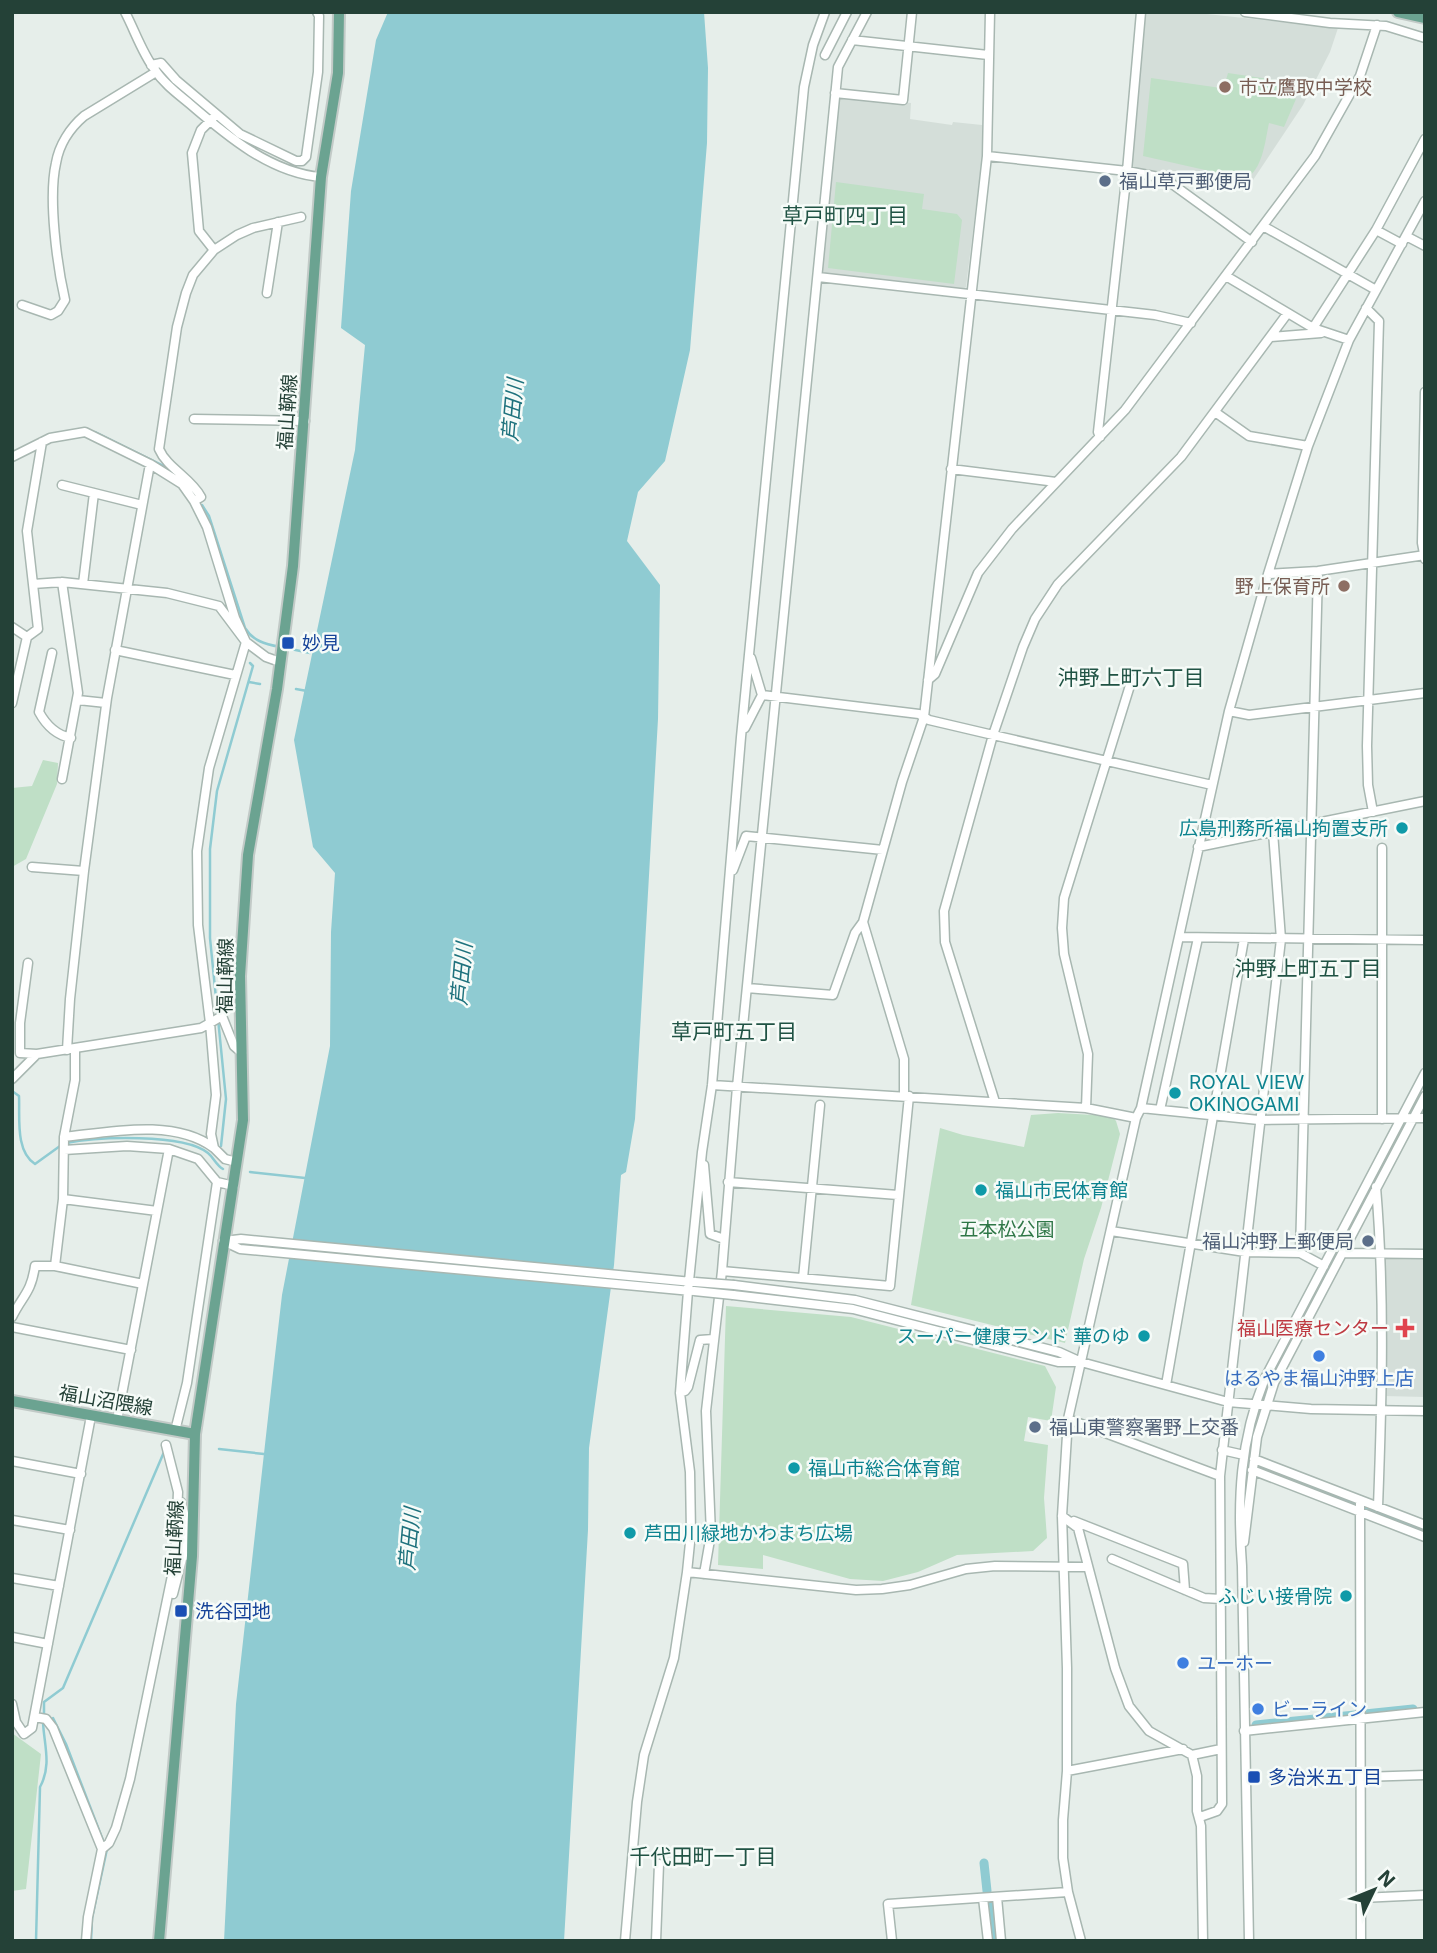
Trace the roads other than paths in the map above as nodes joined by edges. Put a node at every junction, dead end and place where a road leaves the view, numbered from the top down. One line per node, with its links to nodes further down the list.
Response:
1 (125, 12): 19 (street)
2 (317, 12): 21 (street)
3 (339, 12): 26 (main road, 福山鞆線)
4 (825, 12): 81 (street)
5 (847, 12): 17 (street)
6 (867, 12): 15 (street)
7 (912, 12): 16 (street)
8 (989, 12): 18 (street)
9 (1141, 12): 25 (street)
10 (1245, 12): 13 (street)
11 (1398, 12): 12 (main road)
12 (1425, 18)
13 (1377, 25): 14 (street); 30 (street)
14 (1425, 38)
15 (852, 40): 16 (street); 20 (street)
16 (909, 47): 18 (street); 20 (street)
17 (825, 55)
18 (988, 55): 24 (street)
19 (153, 68): 21 (street); 22 (street); 42 (street)
20 (835, 93): 38 (street)
21 (218, 115): 22 (street)
22 (210, 121): 26 (street); 35 (street)
23 (1425, 139): 31 (street)
24 (987, 156): 25 (street); 41 (street)
25 (1127, 171): 33 (street); 44 (street)
26 (321, 177): 54 (main road, 福山鞆線)
27 (1425, 201): 32 (street)
28 (301, 217): 29 (street)
29 (278, 222): 35 (street); 40 (street)
30 (1263, 226): 33 (street); 36 (street)
31 (1376, 230): 32 (street); 36 (street)
32 (1404, 240): 34 (street); 39 (street)
33 (1252, 242): 37 (street)
34 (1425, 246)
35 (214, 250): 64 (street)
36 (1348, 275): 39 (street); 47 (street)
37 (1226, 276): 45 (street); 46 (street)
38 (818, 277): 41 (street); 87 (street)
39 (1376, 290): 43 (street)
40 (267, 293)
41 (970, 294): 44 (street); 60 (street)
42 (22, 305)
43 (1366, 308): 50 (street); 68 (street)
44 (1111, 311): 46 (street); 55 (street)
45 (1287, 314): 47 (street); 49 (street)
46 (1191, 323): 55 (street)
47 (1313, 328): 48 (street)
48 (1324, 332): 49 (street); 50 (street)
49 (1271, 337): 52 (street)
50 (1349, 340): 57 (street)
51 (1425, 392): 66 (street)
52 (1215, 412): 57 (street); 95 (street)
53 (194, 419): 54 (street)
54 (304, 421): 79 (main road, 福山鞆線)
55 (1100, 437): 61 (street)
56 (42, 442): 58 (street); 59 (street); 72 (street)
57 (1308, 446): 70 (street)
58 (12, 457)
59 (150, 464): 64 (street); 65 (street)
60 (951, 469): 61 (street); 84 (street)
61 (1056, 482): 84 (street)
62 (62, 485): 63 (street)
63 (93, 493): 65 (street); 73 (street)
64 (194, 501): 77 (street)
65 (142, 505): 74 (street)
66 (1423, 516): 67 (street)
67 (1424, 557): 68 (street)
68 (1371, 563): 69 (street); 89 (street)
69 (1318, 571): 70 (street); 92 (street)
70 (1268, 574): 93 (street)
71 (62, 582): 72 (street); 73 (street); 88 (street)
72 (33, 583): 76 (street)
73 (83, 584): 74 (street)
74 (128, 589): 77 (street); 78 (street)
75 (12, 627): 76 (street)
76 (27, 636): 90 (street)
77 (246, 642): 79 (street); 82 (street)
78 (115, 650): 82 (street); 91 (street)
79 (282, 652): 121 (main road, 福山鞆線)
80 (52, 653): 97 (street)
81 (750, 655): 86 (street); 96 (street)
82 (235, 674): 123 (street)
83 (1132, 679): 98 (street)
84 (928, 680): 94 (street)
85 (1425, 693): 89 (street)
86 (762, 695): 87 (street); 96 (street)
87 (776, 698): 94 (street); 105 (street)
88 (78, 700): 91 (street); 97 (street)
89 (1368, 700): 92 (street); 102 (street)
90 (12, 703)
91 (106, 703): 110 (street)
92 (1315, 706): 93 (street); 103 (street)
93 (1229, 711): 100 (street)
94 (924, 717): 95 (street); 108 (street)
95 (993, 736): 98 (street); 134 (street)
96 (741, 737): 111 (street)
97 (71, 738): 99 (street)
98 (1105, 761): 100 (street); 136 (street)
99 (62, 779)
100 (1212, 785): 106 (street)
101 (1425, 801): 102 (street)
102 (1373, 812): 103 (street)
103 (1312, 825): 104 (street); 117 (street)
104 (1273, 832): 106 (street); 116 (street)
105 (762, 837): 108 (street); 111 (street); 122 (street)
106 (1198, 847): 113 (street)
107 (1381, 848): 118 (street)
108 (883, 850): 112 (street)
109 (32, 866): 110 (street)
110 (84, 871): 124 (street)
111 (728, 883): 130 (street)
112 (863, 922): 122 (street); 132 (street)
113 (1179, 937): 114 (street); 137 (street)
114 (1198, 938): 115 (street); 138 (street)
115 (1244, 939): 116 (street); 139 (street)
116 (1280, 939): 117 (street); 144 (street)
117 (1308, 939): 118 (street); 145 (street)
118 (1381, 939): 119 (street); 143 (street)
119 (1425, 940)
120 (28, 963): 126 (street)
121 (240, 976): 123 (street); 125 (main road, 福山鞆線)
122 (747, 988): 131 (street)
123 (216, 1020): 124 (street); 125 (street); 148 (street)
124 (71, 1050): 127 (street); 147 (street)
125 (242, 1053): 152 (main road, 福山鞆線)
126 (16, 1054): 127 (street)
127 (37, 1054): 129 (street)
128 (1425, 1073): 146 (street)
129 (12, 1079)
130 (712, 1085): 131 (street); 150 (street)
131 (737, 1087): 132 (street); 154 (street)
132 (907, 1096): 134 (street); 158 (street)
133 (1425, 1096): 141 (street)
134 (995, 1102): 136 (street)
135 (820, 1105): 157 (street)
136 (1086, 1108): 140 (street)
137 (1141, 1108): 138 (street); 140 (street)
138 (1160, 1110): 139 (street)
139 (1212, 1116): 144 (street); 164 (street)
140 (1136, 1118): 161 (street)
141 (1413, 1118): 142 (street); 146 (street); 156 (street)
142 (1425, 1118)
143 (1382, 1119): 145 (street); 146 (street)
144 (1259, 1120): 145 (street); 165 (street)
145 (1303, 1120): 166 (street)
146 (1401, 1120): 171 (street)
147 (64, 1144): 148 (street); 149 (street); 159 (street)
148 (212, 1147): 151 (street); 152 (street)
149 (169, 1149): 151 (street); 160 (street)
150 (702, 1152): 162 (street); 175 (street)
151 (200, 1157): 153 (street)
152 (237, 1162): 155 (main road, 福山鞆線)
153 (218, 1182): 155 (street); 192 (street)
154 (728, 1182): 157 (street); 162 (street)
155 (233, 1186): 163 (main road, 福山鞆線)
156 (1376, 1187): 167 (street); 168 (street)
157 (811, 1188): 158 (street); 173 (street)
158 (898, 1195): 173 (street)
159 (62, 1199): 160 (street); 170 (street)
160 (157, 1211): 174 (street)
161 (1111, 1231): 164 (street); 180 (street)
162 (724, 1239): 172 (street)
163 (223, 1241): 175 (street); 175 (street); 193 (main road, 福山鞆線)
164 (1190, 1244): 165 (street); 181 (street)
165 (1245, 1252): 166 (street); 184 (street)
166 (1300, 1252): 171 (street)
167 (1343, 1252): 168 (street); 186 (street)
168 (1382, 1253): 169 (street); 187 (street)
169 (1425, 1254)
170 (55, 1266): 174 (street); 176 (street)
171 (1324, 1266): 185 (street)
172 (722, 1271): 173 (street); 178 (street)
173 (803, 1278)
174 (143, 1284): 179 (street)
175 (688, 1286): 180 (street, bridge); 180 (street, bridge); 182 (street)
176 (12, 1317)
177 (12, 1327): 179 (street)
178 (713, 1339): 182 (street); 216 (street)
179 (131, 1350): 191 (street)
180 (1081, 1362): 181 (street); 190 (street)
181 (1166, 1385): 184 (street)
182 (680, 1393): 215 (street)
183 (12, 1401): 189 (main road, 福山沼隈線)
184 (1228, 1402): 185 (street); 195 (street)
185 (1255, 1404): 186 (street); 196 (street)
186 (1267, 1405): 187 (street); 197 (street)
187 (1382, 1410): 188 (street); 204 (street)
188 (1425, 1411)
189 (91, 1416): 191 (main road, 福山沼隈線); 200 (street)
190 (1068, 1419): 201 (street); 205 (street)
191 (117, 1420): 192 (main road, 福山沼隈線)
192 (176, 1430): 193 (main road, 福山沼隈線)
193 (195, 1434): 210 (main road, 福山鞆線)
194 (168, 1448): 202 (street)
195 (1222, 1450): 196 (street); 201 (street)
196 (1244, 1455): 213 (street)
197 (1254, 1459): 199 (street); 203 (street)
198 (12, 1461): 200 (street)
199 (1252, 1471): 203 (street); 213 (street)
200 (81, 1474): 208 (street)
201 (1220, 1476): 220 (street)
202 (178, 1492): 210 (street); 221 (street)
203 (1361, 1506): 204 (street); 209 (street); 227 (street)
204 (1378, 1507): 207 (street)
205 (1062, 1516): 212 (street); 214 (street); 219 (street)
206 (12, 1520): 208 (street)
207 (1425, 1525)
208 (70, 1530): 218 (street)
209 (1425, 1537)
210 (188, 1555): 221 (street); 245 (main road, 福山鞆線)
211 (1112, 1559): 219 (street)
212 (1063, 1565): 214 (street); 216 (street); 232 (street)
213 (1242, 1566): 228 (street)
214 (1087, 1567): 229 (street)
215 (687, 1572): 216 (street); 243 (street)
216 (704, 1574)
217 (12, 1577): 218 (street)
218 (59, 1586): 223 (street)
219 (1185, 1590): 220 (street)
220 (1221, 1599): 230 (street)
221 (164, 1618): 236 (street)
222 (12, 1637): 223 (street)
223 (48, 1644): 226 (street)
224 (12, 1704): 226 (street)
225 (1425, 1712): 227 (street)
226 (41, 1718): 236 (street)
227 (1360, 1719): 228 (street); 234 (street)
228 (1244, 1731): 252 (street)
229 (1183, 1749): 231 (street); 232 (street)
230 (1221, 1749): 231 (street); 235 (street)
231 (1192, 1755): 235 (street)
232 (1067, 1771): 238 (street)
233 (1425, 1775): 234 (street)
234 (1360, 1777): 242 (street)
235 (1200, 1817): 251 (street)
236 (104, 1847): 244 (street)
237 (660, 1864): 246 (street)
238 (1068, 1892): 240 (street); 250 (street)
239 (1425, 1895): 242 (street)
240 (998, 1897): 241 (street); 249 (street)
241 (984, 1898): 247 (street); 248 (street)
242 (1361, 1898): 253 (street)
243 (626, 1940)
244 (86, 1941)
245 (159, 1941)
246 (656, 1941)
247 (892, 1941)
248 (988, 1941)
249 (1001, 1941)
250 (1081, 1941)
251 (1203, 1941)
252 (1249, 1941)
253 (1361, 1941)

